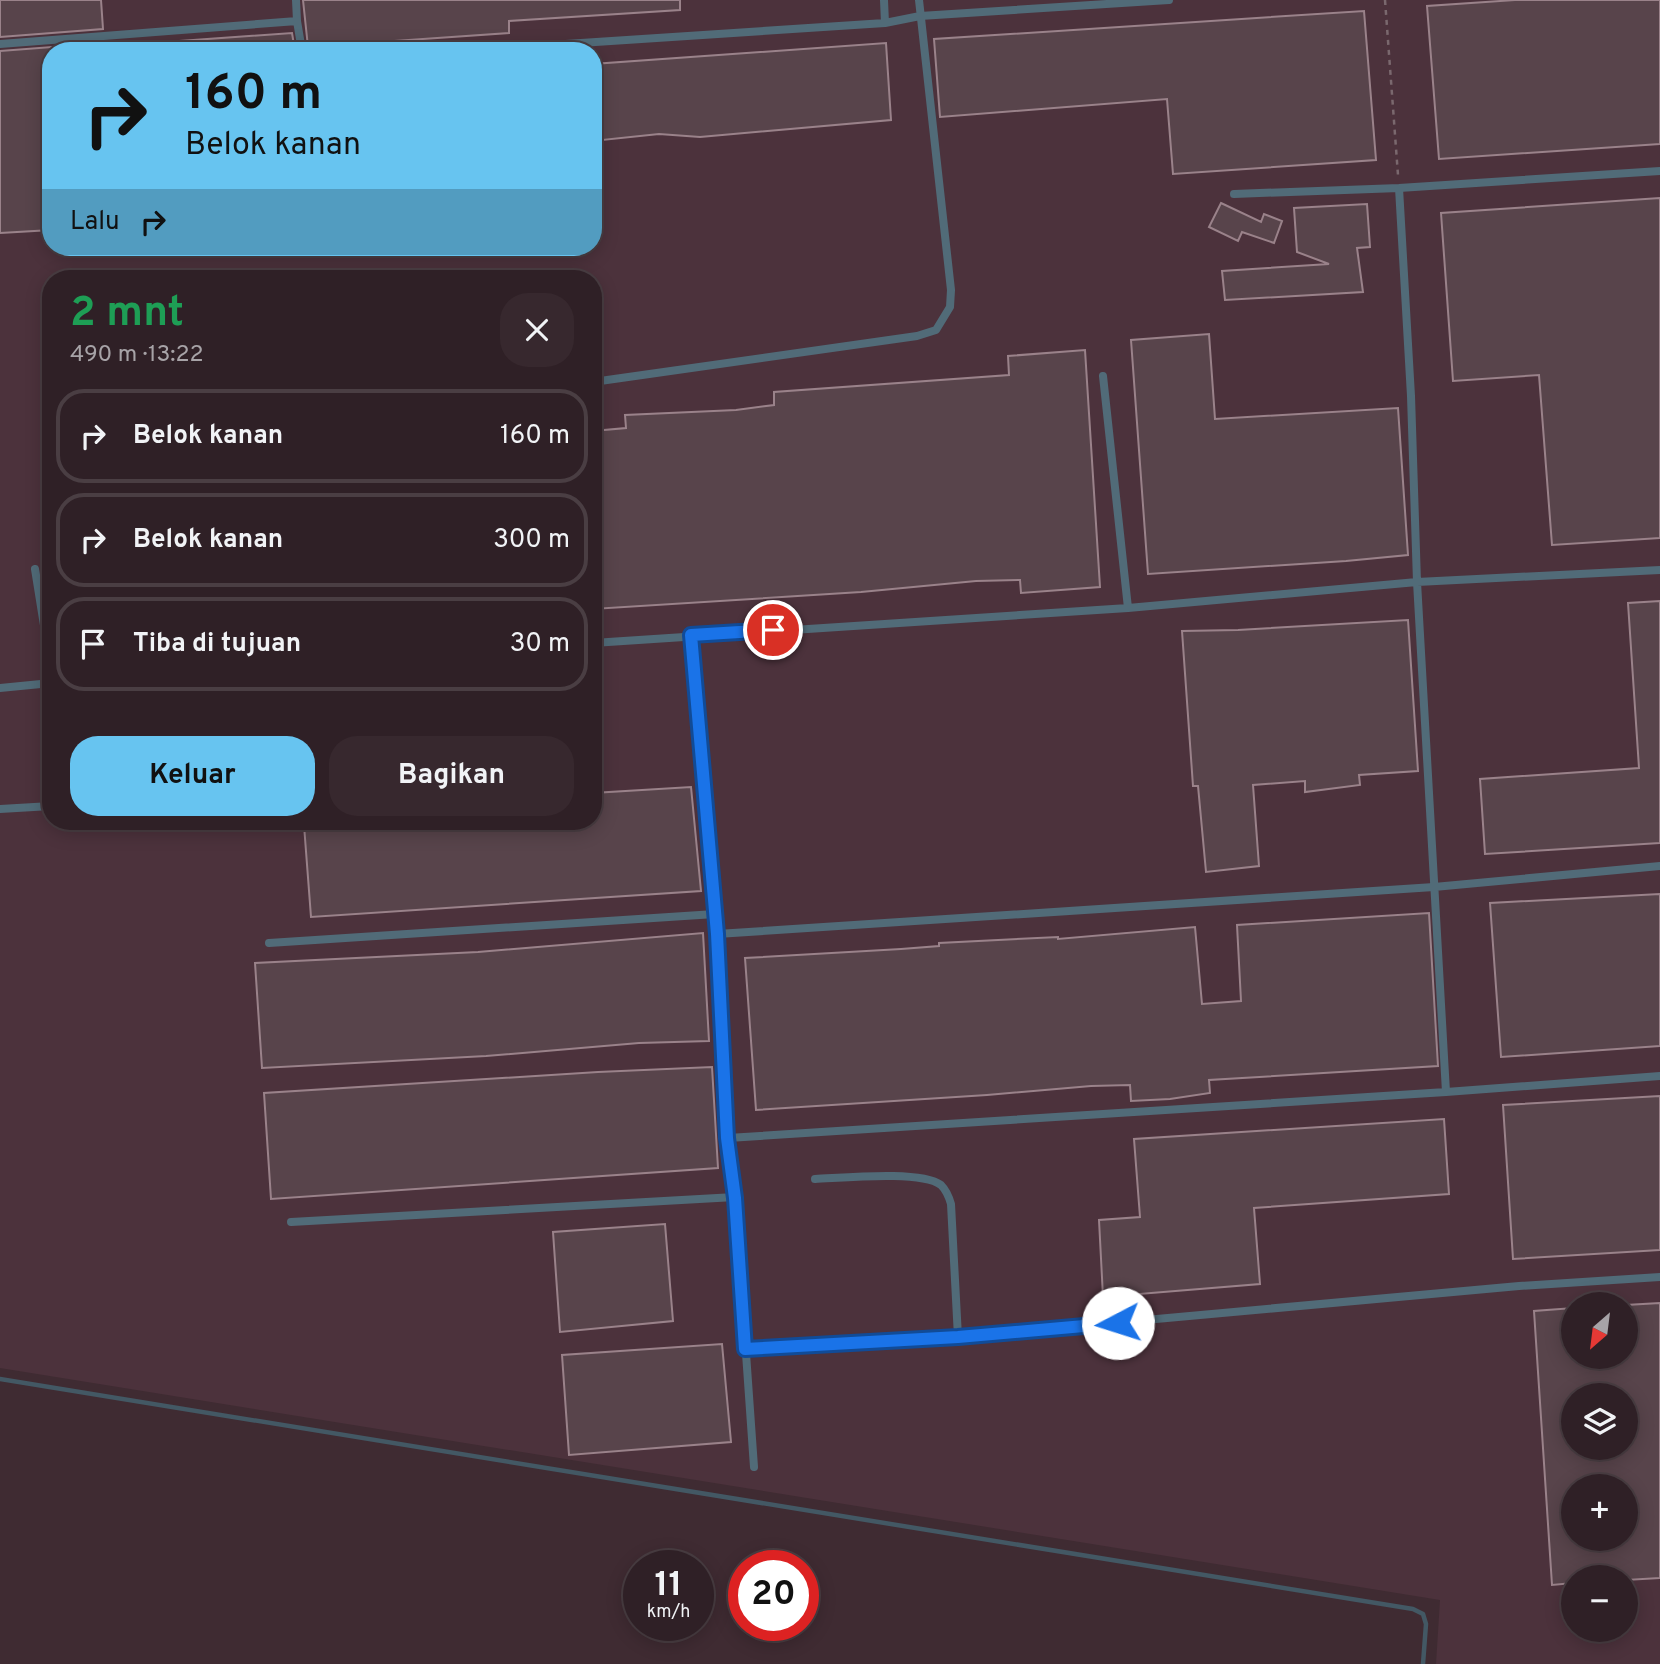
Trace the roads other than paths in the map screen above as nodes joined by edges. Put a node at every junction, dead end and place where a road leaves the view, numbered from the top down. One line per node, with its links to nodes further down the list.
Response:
1 (296, 0): 6 (lane)
2 (884, 0): 7 (lane)
3 (919, 0): 5 (lane)
4 (1169, 0): 5 (lane)
5 (920, 16): 7 (lane); 15 (lane)
6 (297, 21): 8 (lane); 10 (lane)
7 (885, 23): 9 (lane)
8 (300, 42)
9 (596, 42)
10 (0, 44)
11 (1660, 171): 12 (lane)
12 (1399, 188): 13 (lane); 18 (lane)
13 (1234, 194)
14 (1102, 376): 19 (lane)
15 (602, 381)
16 (34, 569): 20 (lane)
17 (1660, 570): 18 (lane)
18 (1417, 582): 19 (lane); 28 (lane)
19 (1128, 608): 21 (lane)
20 (42, 616)
21 (691, 635): 22 (lane); 29 (lane)
22 (602, 642)
23 (42, 684): 24 (lane)
24 (0, 688)
25 (42, 807): 26 (lane)
26 (0, 809)
27 (1660, 866): 28 (lane)
28 (1434, 887): 30 (lane); 33 (lane)
29 (715, 914): 30 (lane); 31 (lane)
30 (717, 934): 34 (lane)
31 (268, 943)
32 (1660, 1076): 33 (lane)
33 (1446, 1092): 34 (lane)
34 (727, 1138): 36 (lane)
35 (815, 1179): 39 (lane)
36 (735, 1198): 37 (lane); 40 (lane)
37 (291, 1222)
38 (1660, 1277): 39 (lane)
39 (958, 1337): 40 (lane)
40 (745, 1349): 41 (lane)
41 (754, 1467)

